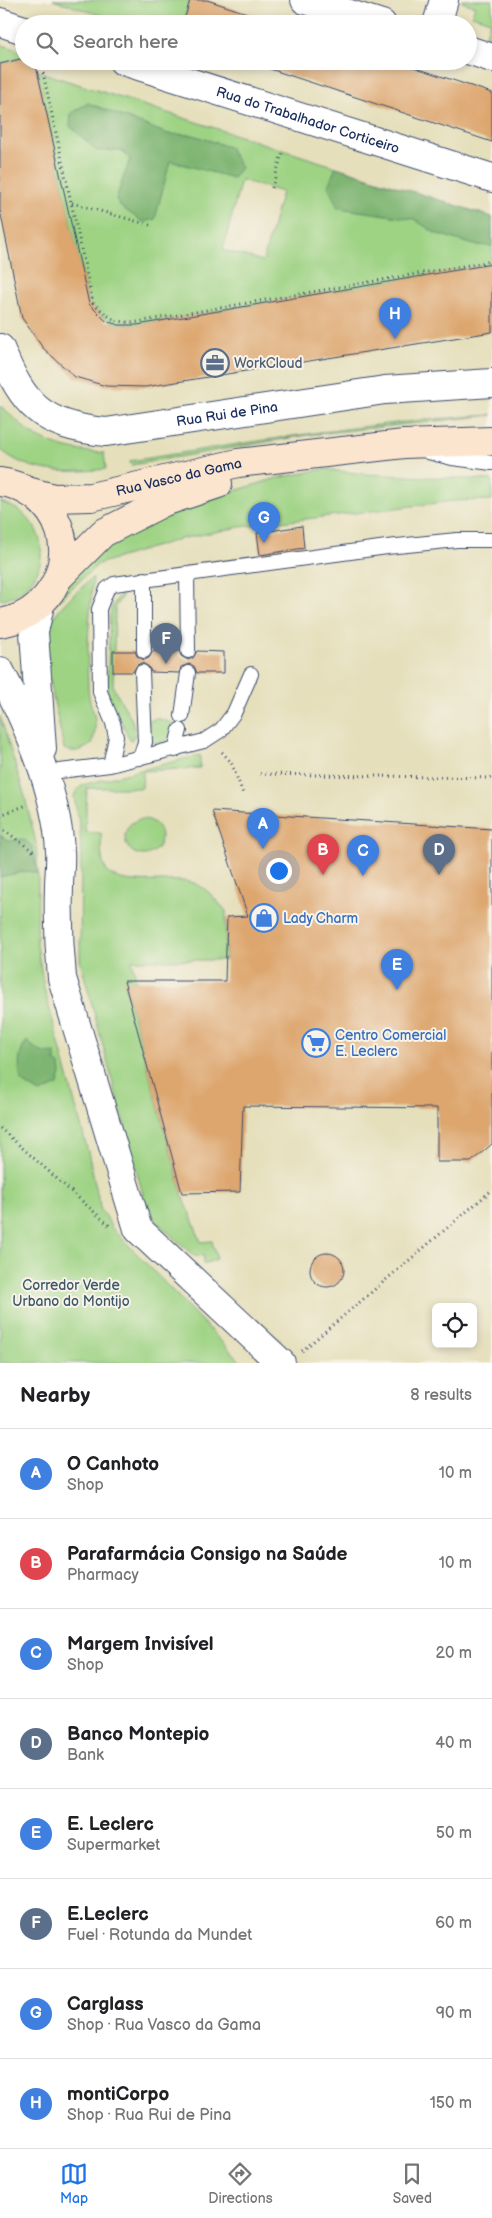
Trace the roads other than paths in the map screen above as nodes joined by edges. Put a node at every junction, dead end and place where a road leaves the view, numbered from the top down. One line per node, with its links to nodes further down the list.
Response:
1 (305, 0): 3 (street)
2 (444, 0): 4 (street)
3 (353, 15)
4 (440, 15)
5 (0, 22): 6 (street)
6 (15, 27)
7 (477, 53): 8 (street)
8 (492, 58)
9 (151, 70): 10 (street, Rua do Trabalhador Corticeiro)
10 (492, 178)
11 (0, 348): 12 (street, Rua Rui de Pina)
12 (492, 382)
13 (492, 441): 14 (main road, Rua Vasco da Gama)
14 (404, 444): 15 (main road, Rua Vasco da Gama); 16 (lane)
15 (332, 453): 17 (main road, Rua Vasco da Gama); 20 (main road, Rua Vasco da Gama)
16 (492, 463)
17 (9, 483): 20 (main road)
18 (492, 540): 19 (lane)
19 (187, 573): 21 (lane); 25 (lane)
20 (59, 577): 22 (main road)
21 (144, 579): 24 (lane); 34 (lane)
22 (40, 605): 23 (main road); 35 (street)
23 (0, 623)
24 (144, 651)
25 (188, 651)
26 (0, 671): 35 (street)
27 (142, 672): 33 (lane)
28 (188, 673): 30 (lane)
29 (250, 674): 32 (lane)
30 (182, 716)
31 (180, 730): 32 (lane)
32 (175, 750): 33 (lane)
33 (140, 758): 34 (lane)
34 (110, 765): 35 (lane)
35 (43, 773): 36 (street)
36 (280, 1360)

